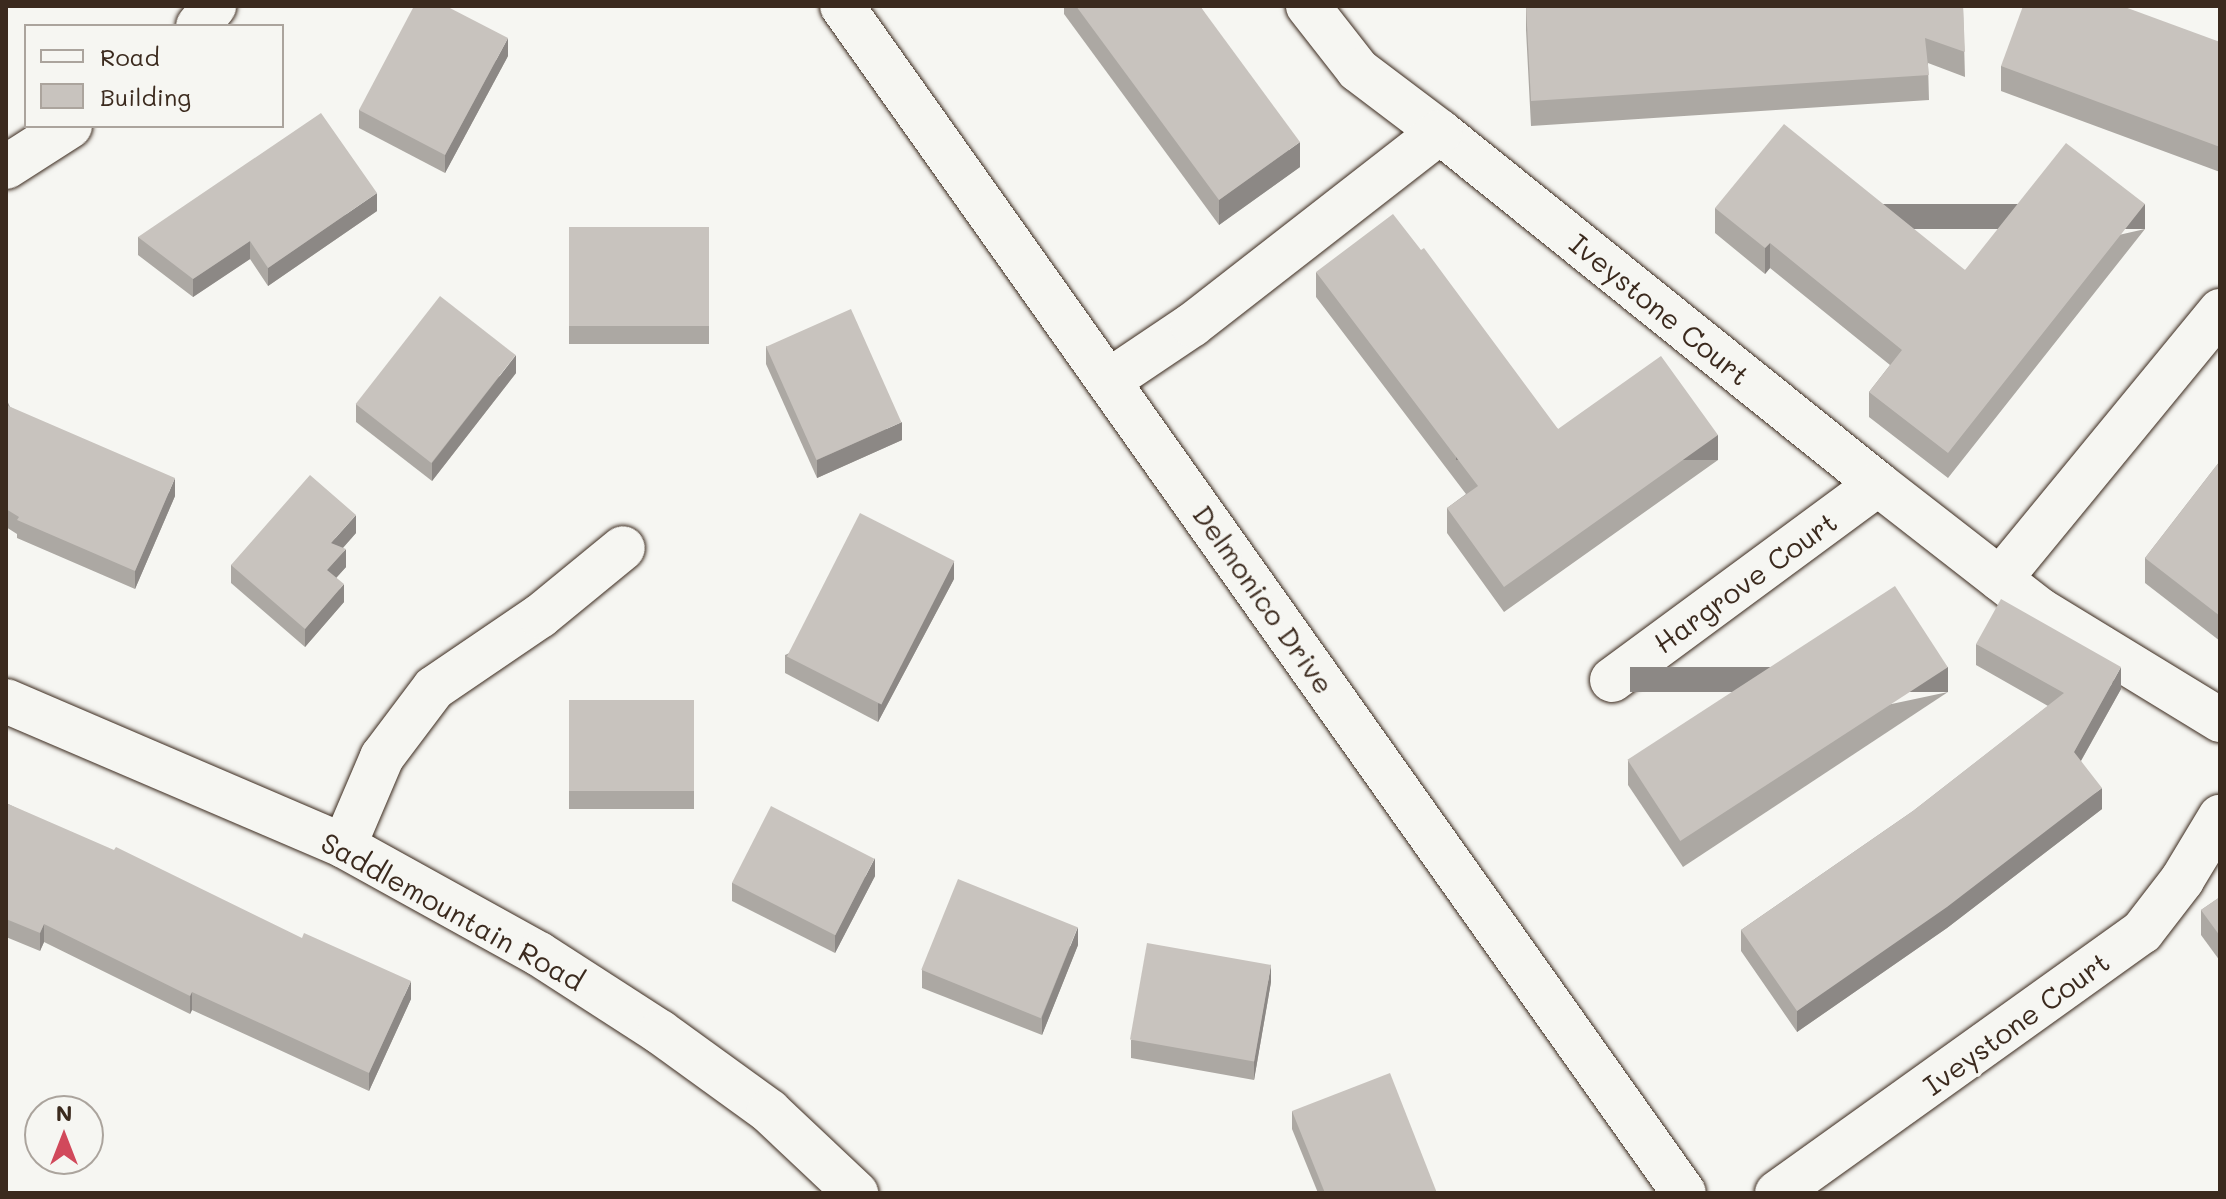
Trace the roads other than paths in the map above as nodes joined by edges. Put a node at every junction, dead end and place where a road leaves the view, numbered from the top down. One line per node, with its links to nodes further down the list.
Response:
1 (214, 6): 4 (street)
2 (842, 6): 9 (street, Delmonico Drive)
3 (1315, 9): 6 (street, Iveystone Court)
4 (200, 24)
5 (67, 128): 7 (street)
6 (1440, 132): 9 (street); 10 (street, Iveystone Court)
7 (6, 167)
8 (2220, 311): 12 (street)
9 (1110, 380): 19 (street, Delmonico Drive)
10 (1878, 484): 12 (street, Iveystone Court); 13 (street, Hargrove Court)
11 (623, 548): 17 (street)
12 (2000, 579): 15 (street, Iveystone Court)
13 (1612, 680)
14 (6, 701): 17 (street, Saddlemountain Road)
15 (2220, 720)
16 (2220, 817): 20 (street, Iveystone Court)
17 (344, 846): 18 (street, Saddlemountain Road)
18 (856, 1193)
19 (1684, 1193)
20 (1777, 1193)

